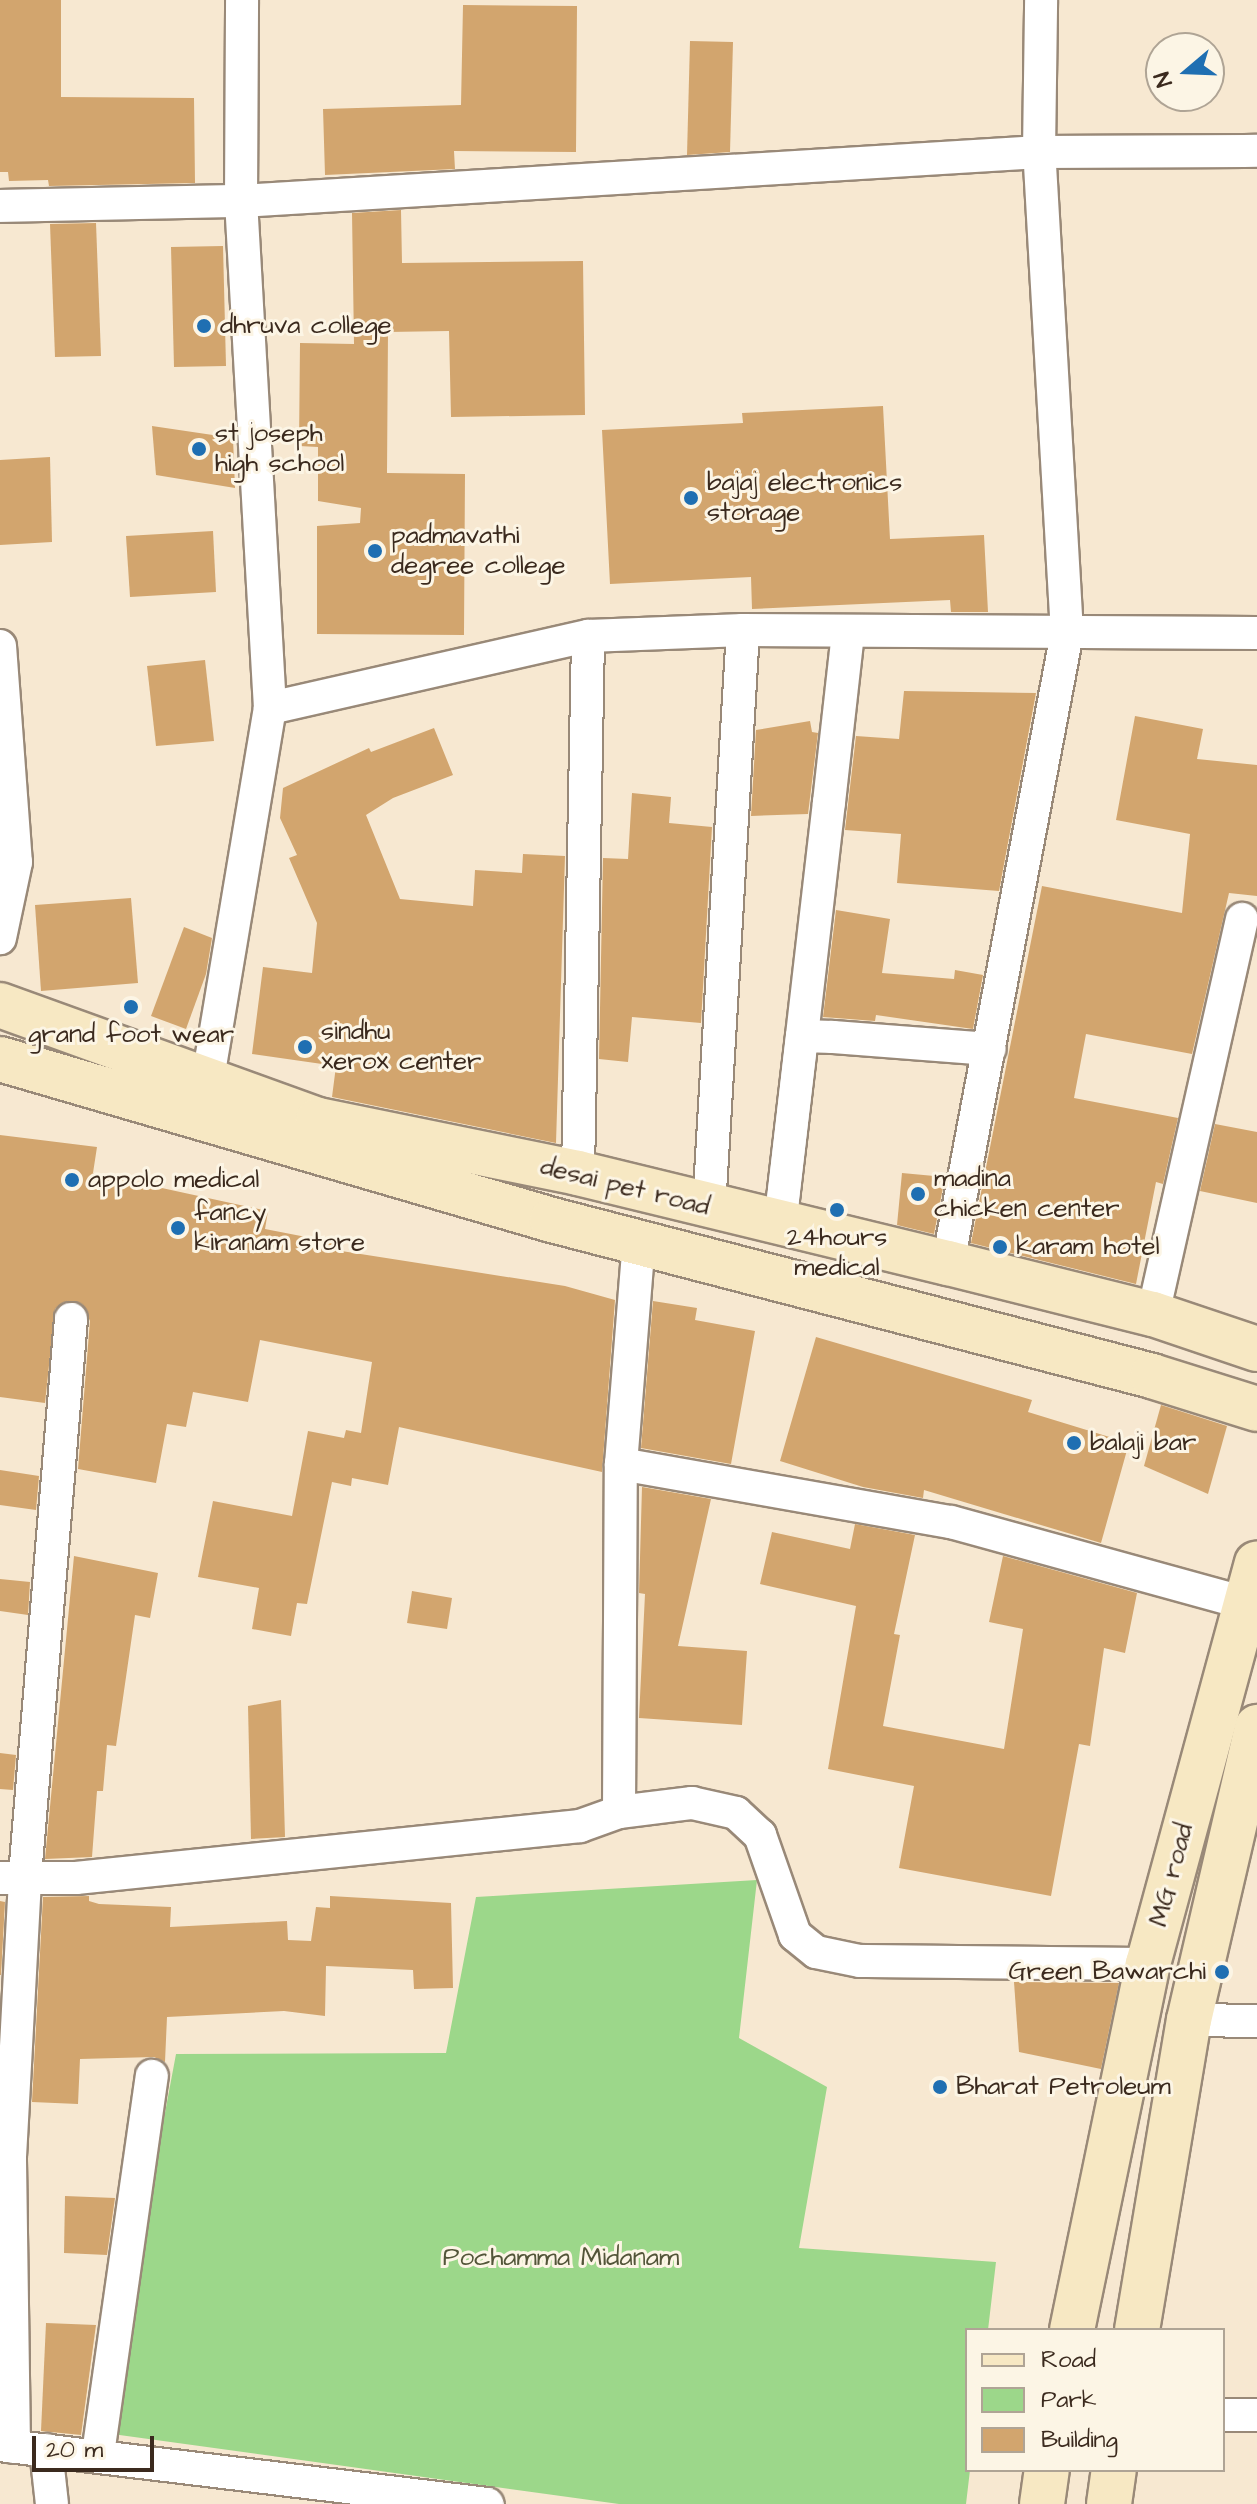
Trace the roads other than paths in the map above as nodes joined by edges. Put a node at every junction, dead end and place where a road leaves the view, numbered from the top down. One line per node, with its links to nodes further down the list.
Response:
1 (242, 0): 5 (street)
2 (1041, 0): 4 (street)
3 (1257, 151): 4 (street)
4 (1039, 152): 5 (street); 9 (street)
5 (241, 201): 6 (street); 13 (street)
6 (0, 206)
7 (743, 630): 8 (street); 11 (street); 22 (street)
8 (848, 633): 9 (street); 20 (street)
9 (1067, 633): 10 (street); 17 (street)
10 (1257, 633)
11 (588, 636): 13 (street); 21 (street)
12 (0, 646): 15 (street)
13 (270, 708): 19 (street)
14 (1242, 919): 26 (street)
15 (0, 938)
16 (0, 1005): 19 (street, desai pet road)
17 (990, 1049): 20 (street); 25 (street)
18 (0, 1059): 19 (street, desai pet road)
19 (204, 1100): 21 (street, desai pet road); 24 (street, desai pet road)
20 (788, 1154): 23 (street)
21 (578, 1173): 22 (street, desai pet road)
22 (709, 1208): 23 (street, desai pet road)
23 (781, 1216): 25 (street, desai pet road)
24 (639, 1241): 29 (street, desai pet road); 30 (street)
25 (948, 1263): 26 (street, desai pet road)
26 (1153, 1314): 28 (street, desai pet road)
27 (71, 1319): 34 (street)
28 (1257, 1349)
29 (1257, 1409)
30 (621, 1464): 31 (street); 33 (street)
31 (1252, 1584): 35 (street, MG road)
32 (1257, 1727): 36 (street, MG road)
33 (619, 1812): 34 (street); 35 (street)
34 (12, 1877): 43 (street)
35 (1148, 1964): 39 (street, MG road)
36 (1189, 2020): 37 (street); 40 (street, MG road)
37 (1257, 2021)
38 (152, 2076): 45 (street)
39 (1072, 2328)
40 (1137, 2328)
41 (1225, 2415): 42 (street)
42 (1257, 2415)
43 (7, 2446): 44 (street)
44 (46, 2450): 45 (street); 48 (street)
45 (98, 2454): 49 (street)
46 (1047, 2472): 50 (street)
47 (1114, 2472): 51 (street)
48 (52, 2504)
49 (487, 2504)
50 (1042, 2504)
51 (1109, 2504)

